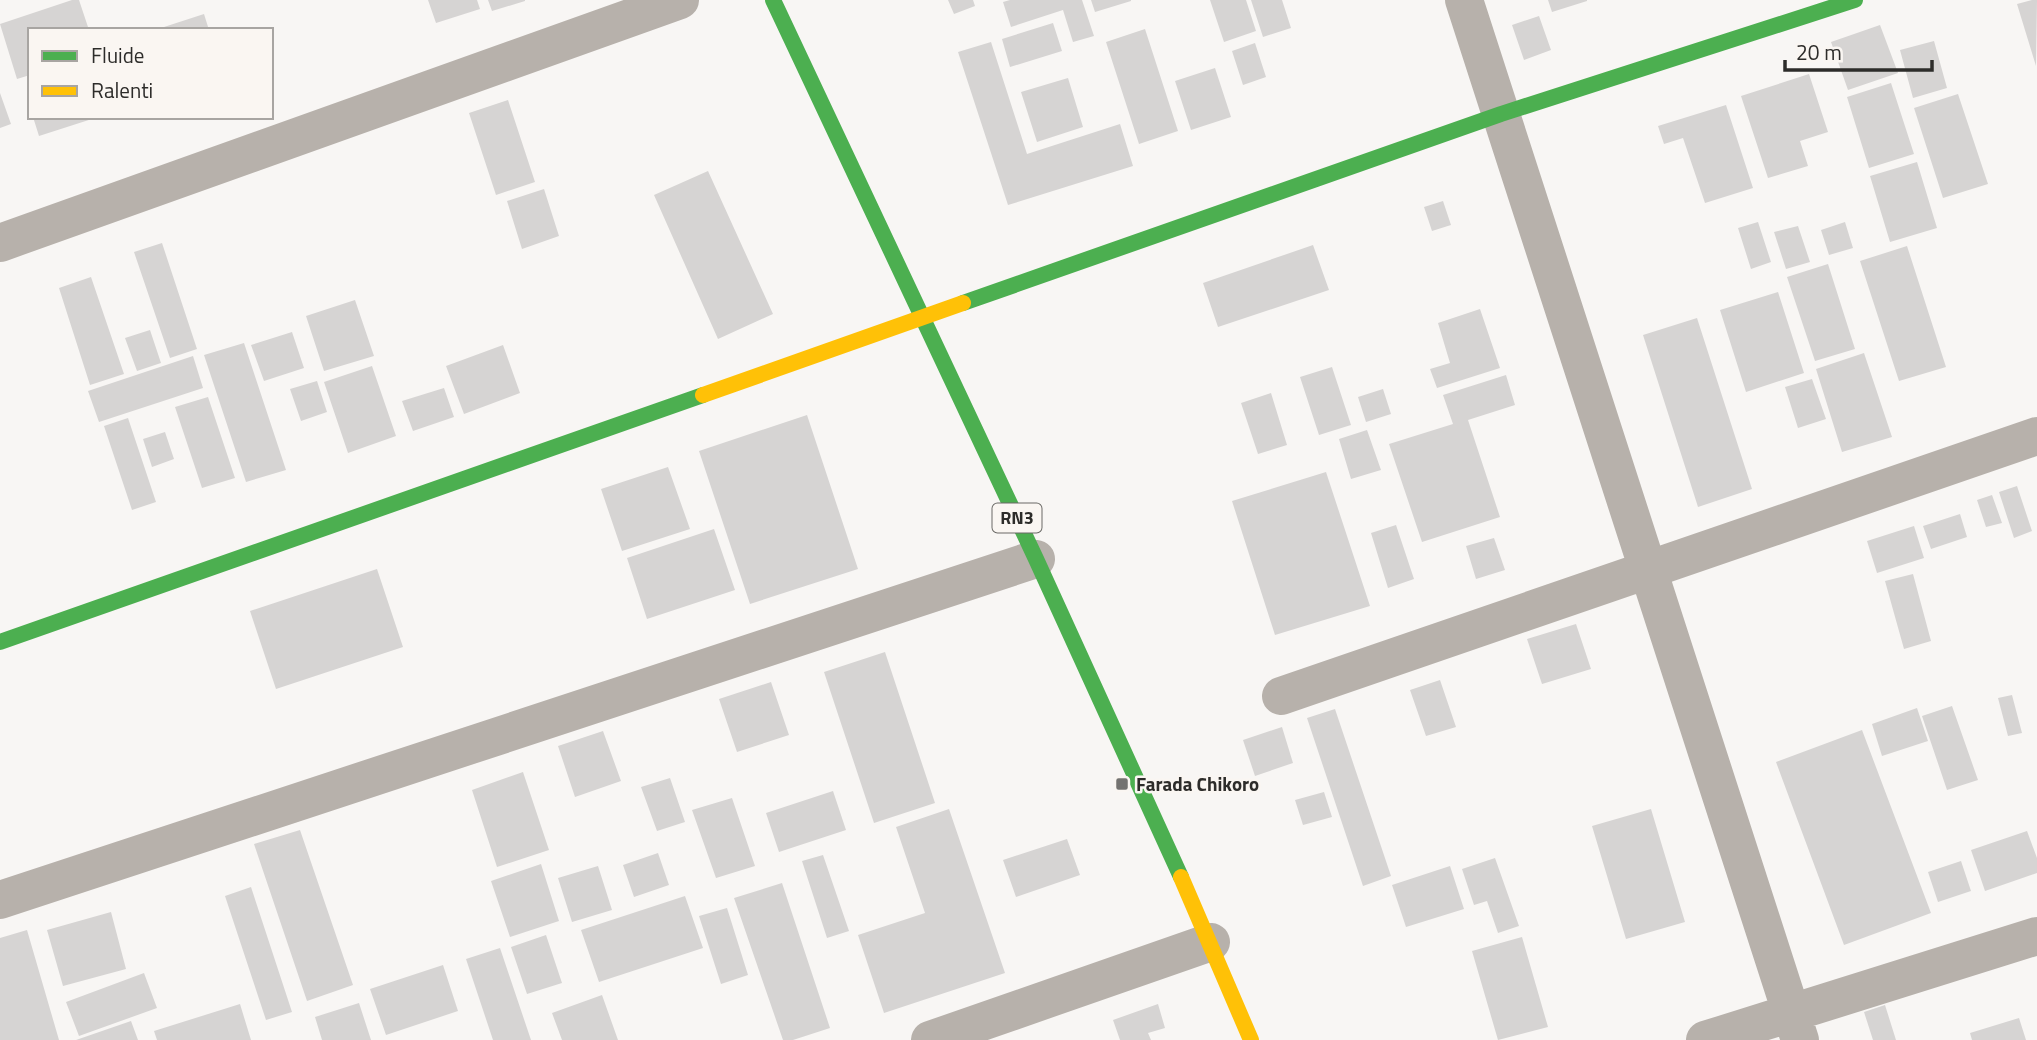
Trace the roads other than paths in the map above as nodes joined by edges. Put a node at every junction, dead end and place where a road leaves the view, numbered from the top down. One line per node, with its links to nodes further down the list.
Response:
1 (680, 0): 6 (street)
2 (773, 0): 7 (main road, RN3)
3 (1464, 0): 5 (street)
4 (1855, 0): 5 (main road)
5 (1501, 114): 7 (main road); 10 (street)
6 (0, 243)
7 (922, 318): 9 (main road, RN3); 11 (main road)
8 (2037, 436): 10 (street)
9 (1036, 559): 13 (street); 15 (main road, RN3)
10 (1648, 569): 12 (street); 16 (street)
11 (0, 642)
12 (1281, 696)
13 (0, 900)
14 (2037, 936): 16 (street)
15 (1212, 942): 17 (street); 18 (main road, RN3)
16 (1796, 1026): 19 (street)
17 (930, 1040)
18 (1251, 1040)
19 (1705, 1040)

